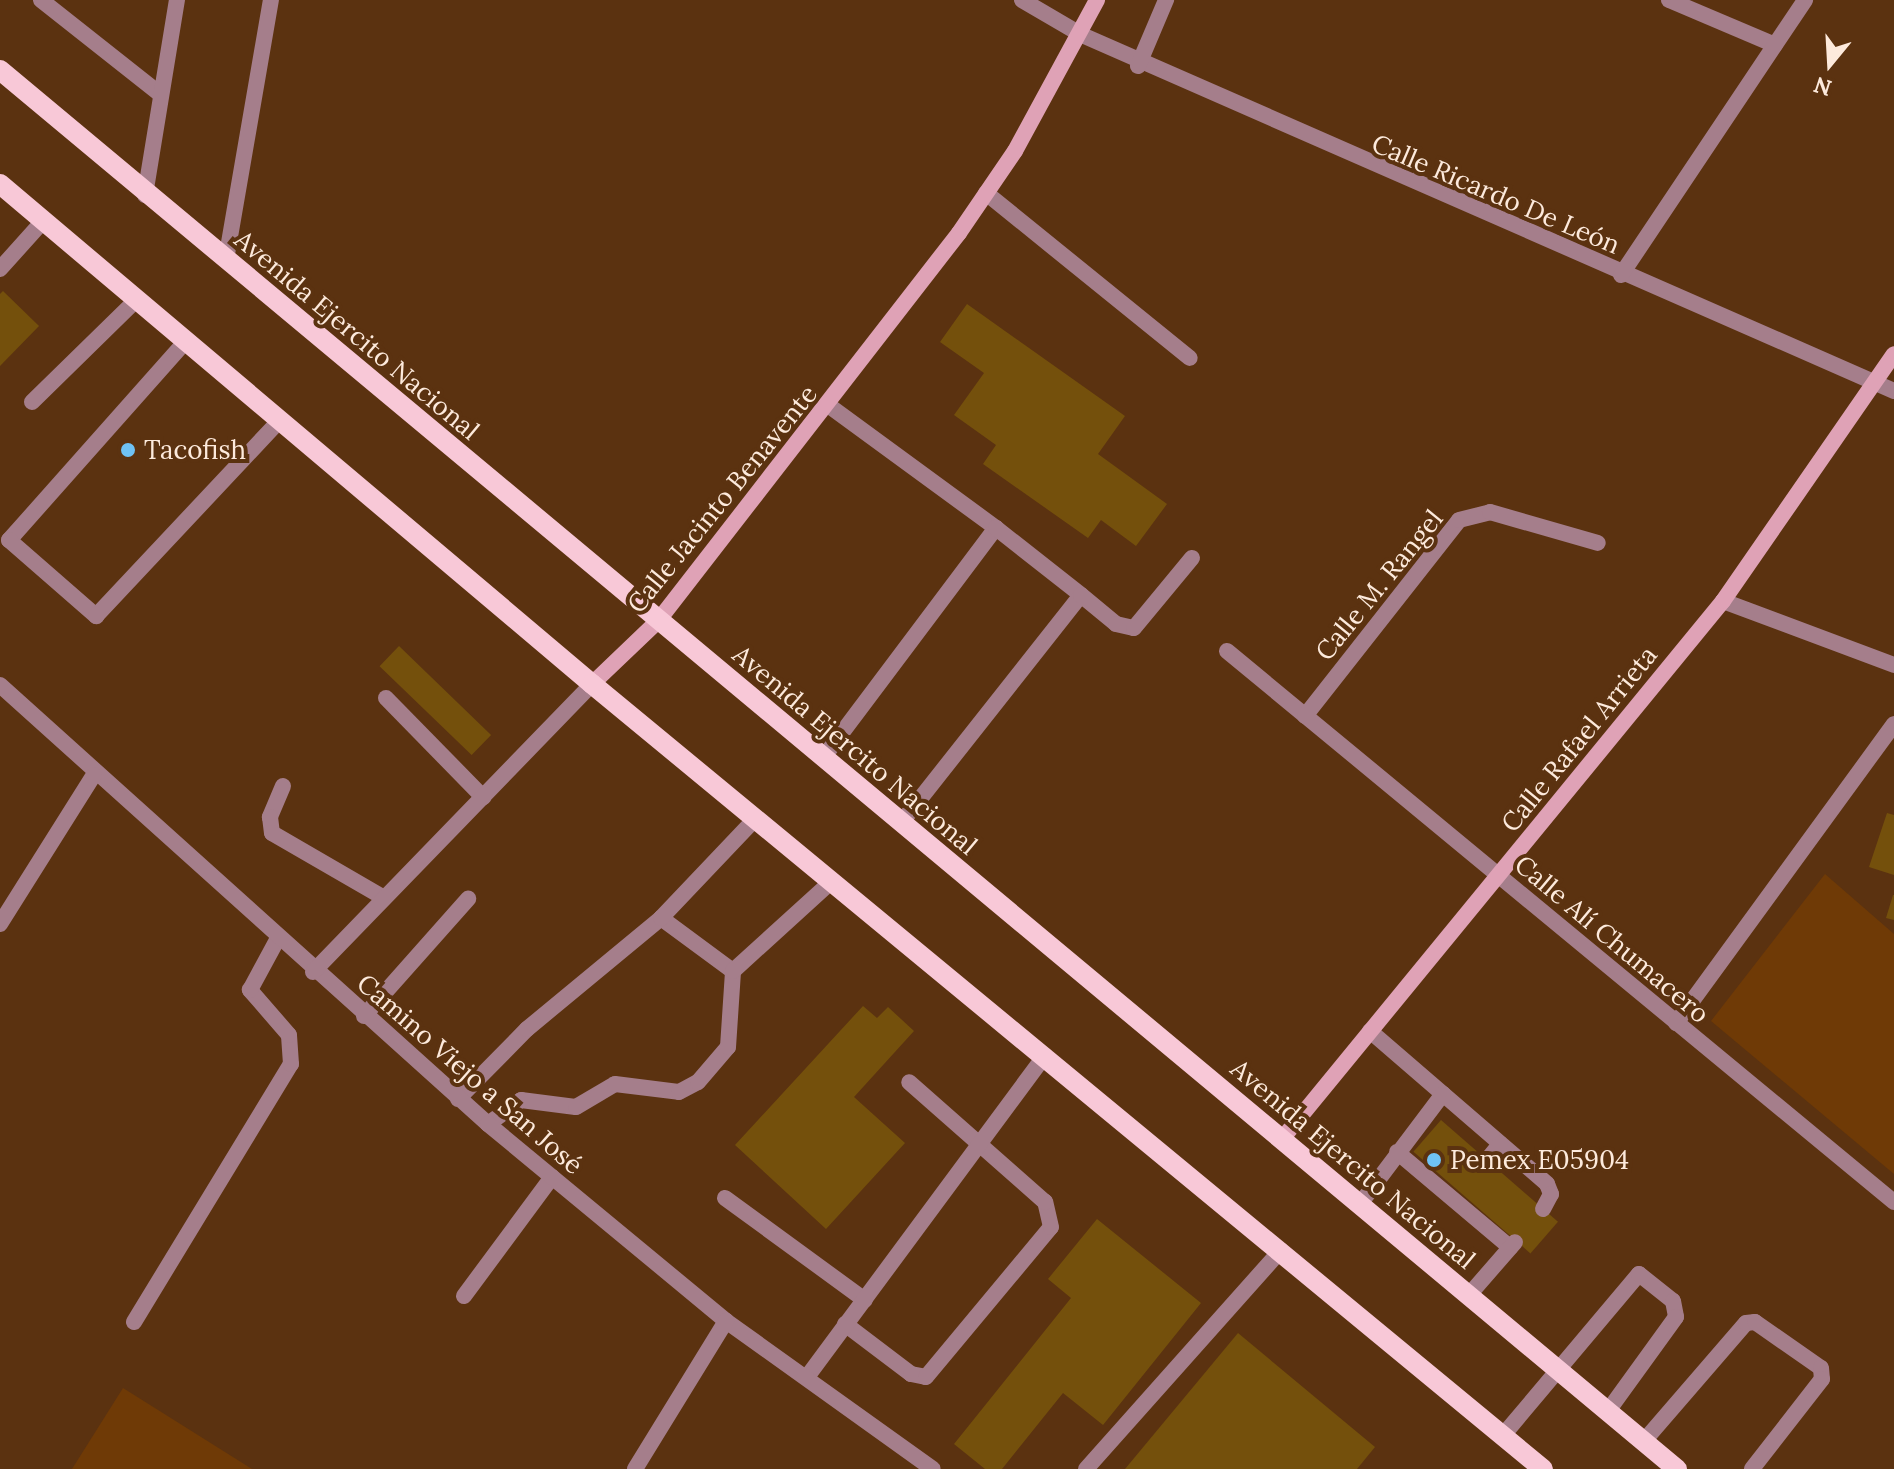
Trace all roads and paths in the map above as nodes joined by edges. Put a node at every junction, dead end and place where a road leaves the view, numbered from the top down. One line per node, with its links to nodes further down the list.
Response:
1 (41, 0): 13 (street)
2 (177, 0): 13 (street)
3 (271, 0): 18 (street)
4 (1022, 0): 9 (street, Calle Ricardo De León)
5 (1097, 0): 9 (street, Calle Jacinto Benavente)
6 (1166, 0): 11 (street)
7 (1669, 0): 10 (street)
8 (1805, 0): 10 (street)
9 (1082, 35): 11 (street, Calle Ricardo De León); 15 (street, Calle Jacinto Benavente)
10 (1775, 45): 20 (street)
11 (1138, 66): 20 (street, Calle Ricardo De León)
12 (0, 70): 16 (main road, Avenida Ejercito Nacional)
13 (160, 94): 16 (street)
14 (0, 184): 17 (main road)
15 (986, 193): 24 (street); 28 (street, Calle Jacinto Benavente)
16 (145, 195): 18 (main road, Avenida Ejercito Nacional)
17 (43, 221): 19 (street); 21 (main road)
18 (226, 260): 35 (main road, Avenida Ejercito Nacional)
19 (0, 269)
20 (1621, 275): 25 (street, Calle Ricardo De León)
21 (136, 300): 22 (main road); 27 (street)
22 (185, 342): 29 (main road); 29 (street)
23 (1894, 354): 25 (street, Calle Rafael Arrieta)
24 (1190, 358)
25 (1873, 383): 26 (street, Calle Ricardo De León); 34 (street, Calle Rafael Arrieta)
26 (1894, 391)
27 (32, 402)
28 (828, 405): 30 (street); 35 (street, Calle Jacinto Benavente)
29 (279, 421): 38 (main road)
30 (996, 528): 33 (street); 43 (street)
31 (1598, 543): 41 (street, Calle M. Rangel)
32 (1192, 558): 33 (street)
33 (1081, 595): 48 (street)
34 (1723, 601): 37 (street); 49 (street, Calle Rafael Arrieta)
35 (658, 621): 38 (street, Calle Jacinto Benavente); 43 (main road, Avenida Ejercito Nacional)
36 (1227, 651): 41 (street, Calle Alí Chumacero)
37 (1894, 665)
38 (592, 684): 46 (street, Calle Jacinto Benavente); 47 (main road)
39 (0, 685): 44 (street, Camino Viejo a San José)
40 (386, 698): 46 (street)
41 (1305, 716): 49 (street, Calle Alí Chumacero)
42 (1894, 724): 59 (street)
43 (823, 758): 48 (main road, Avenida Ejercito Nacional)
44 (94, 775): 54 (street); 55 (street, Camino Viejo a San José)
45 (283, 786): 51 (street)
46 (483, 797): 51 (street, Calle Jacinto Benavente)
47 (756, 818): 50 (main road); 53 (street)
48 (901, 823): 66 (main road, Avenida Ejercito Nacional)
49 (1498, 875): 59 (street, Calle Alí Chumacero); 60 (street, Calle Rafael Arrieta)
50 (832, 881): 56 (street); 61 (main road)
51 (384, 898): 57 (street, Calle Jacinto Benavente)
52 (468, 899): 58 (street)
53 (661, 918): 56 (street); 64 (street)
54 (0, 924)
55 (277, 940): 57 (street, Camino Viejo a San José); 81 (street)
56 (733, 971): 65 (street)
57 (313, 972): 58 (street, Camino Viejo a San José)
58 (364, 1016): 64 (street, Camino Viejo a San José)
59 (1676, 1023): 73 (street, Calle Alí Chumacero)
60 (1370, 1031): 63 (street); 66 (street, Calle Rafael Arrieta)
61 (1045, 1055): 67 (street); 76 (main road)
62 (909, 1082): 67 (street)
63 (1443, 1094): 68 (street); 69 (street)
64 (458, 1099): 65 (street, Camino Viejo a San José)
65 (488, 1124): 71 (street, Camino Viejo a San José)
66 (1282, 1139): 74 (main road, Avenida Ejercito Nacional)
67 (981, 1142): 79 (street); 82 (street)
68 (1500, 1144): 70 (street); 75 (street)
69 (1397, 1152): 74 (street); 77 (street)
70 (1487, 1160)
71 (552, 1177): 78 (street); 80 (street, Camino Viejo a San José)
72 (725, 1198): 79 (street)
73 (1894, 1202)
74 (1360, 1204): 77 (main road, Avenida Ejercito Nacional)
75 (1543, 1209)
76 (1281, 1250): 86 (main road); 90 (street)
77 (1469, 1295): 83 (main road, Avenida Ejercito Nacional)
78 (464, 1296)
79 (865, 1300): 82 (street)
80 (726, 1321): 84 (street, Camino Viejo a San José); 88 (street)
81 (134, 1322)
82 (845, 1324): 84 (street)
83 (1556, 1367): 85 (main road, Avenida Ejercito Nacional); 85 (street); 86 (street)
84 (807, 1377): 89 (street, Camino Viejo a San José)
85 (1608, 1411): 87 (main road, Avenida Ejercito Nacional)
86 (1505, 1433): 91 (main road)
87 (1644, 1441): 92 (main road, Avenida Ejercito Nacional); 93 (street)
88 (635, 1469)
89 (933, 1469)
90 (1086, 1469)
91 (1543, 1469)
92 (1677, 1469)
93 (1752, 1469)

